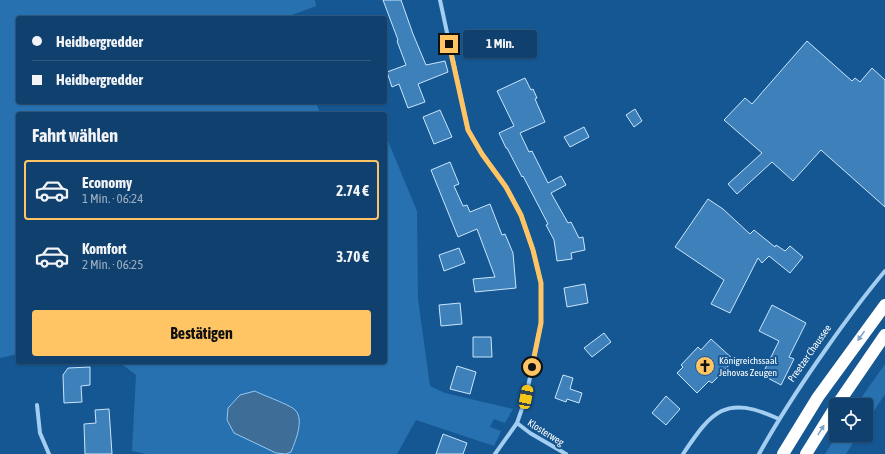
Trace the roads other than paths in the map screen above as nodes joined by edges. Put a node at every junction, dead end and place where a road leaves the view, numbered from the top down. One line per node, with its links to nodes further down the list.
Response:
1 (440, 0): 9 (street)
2 (885, 271): 8 (street, Preetzer Chaussee)
3 (885, 305): 15 (highway, one-way to 15)
4 (885, 335): 5 (highway)
5 (841, 398)
6 (37, 405): 10 (street)
7 (829, 416): 16 (highway, one-way to 7)
8 (779, 419): 13 (street); 14 (street, Preetzer Chaussee)
9 (517, 423): 11 (street); 12 (street, Klosterweg)
10 (50, 454)
11 (495, 454)
12 (566, 454)
13 (683, 454)
14 (759, 454)
15 (784, 454)
16 (806, 454)

